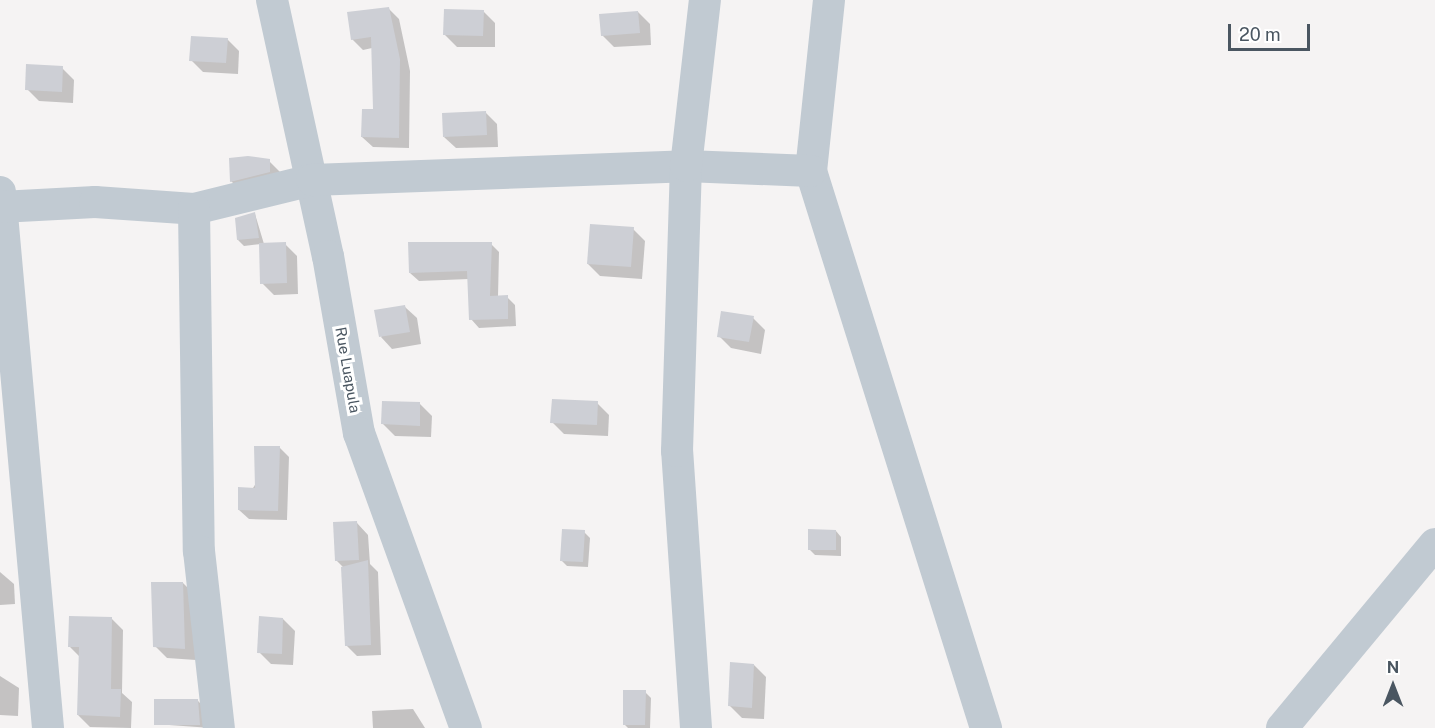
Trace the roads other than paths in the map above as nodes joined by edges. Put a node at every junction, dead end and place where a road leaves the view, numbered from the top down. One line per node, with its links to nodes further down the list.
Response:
1 (272, 0): 6 (street, Rue Luapula)
2 (705, 0): 4 (street)
3 (829, 0): 5 (street)
4 (686, 166): 5 (street); 6 (street); 13 (street)
5 (811, 171): 14 (street)
6 (312, 180): 8 (street); 12 (street, Rue Luapula)
7 (1, 202): 8 (street); 10 (street)
8 (194, 209): 11 (street)
9 (1435, 544): 15 (street)
10 (48, 728)
11 (219, 728)
12 (466, 728)
13 (696, 728)
14 (986, 728)
15 (1282, 728)

